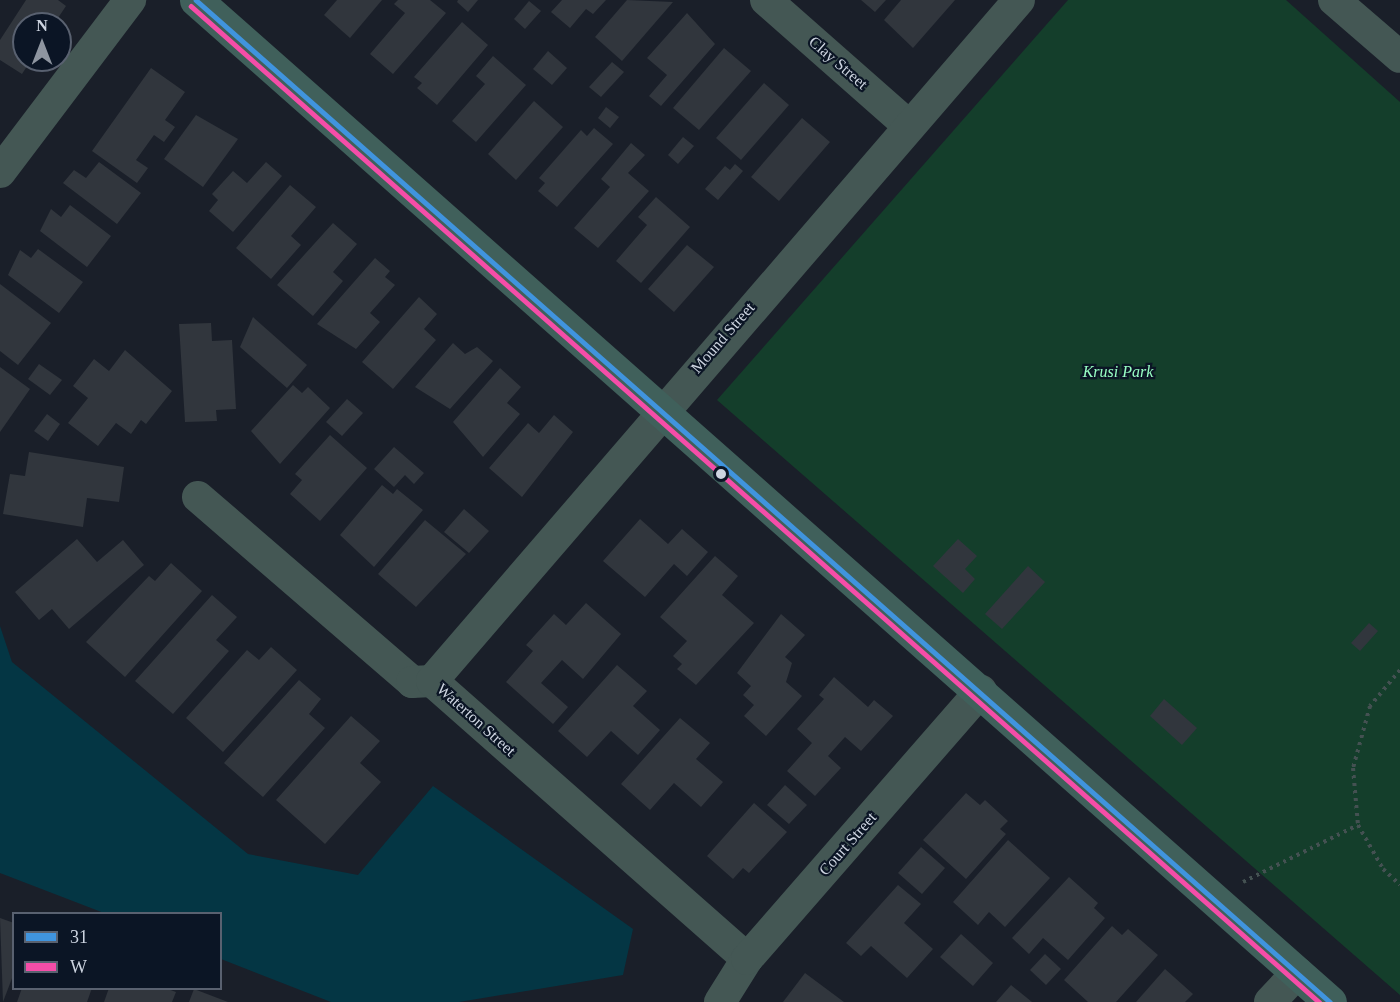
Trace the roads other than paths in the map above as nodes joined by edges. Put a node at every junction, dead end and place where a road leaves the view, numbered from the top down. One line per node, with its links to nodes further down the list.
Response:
1 (130, 0): 8 (street)
2 (196, 0): 9 (main road)
3 (766, 0): 7 (street, Clay Street)
4 (1019, 0): 7 (street, Mound Street)
5 (1334, 0): 6 (street)
6 (1400, 57)
7 (909, 126): 9 (street, Mound Street)
8 (0, 172)
9 (662, 409): 11 (street, Mound Street); 12 (main road)
10 (198, 497): 11 (street, Waterton Street)
11 (432, 681): 13 (street, Waterton Street)
12 (981, 691): 13 (street, Court Street); 14 (main road)
13 (747, 959): 15 (street, Court Street)
14 (1297, 973): 16 (street); 17 (main road)
15 (720, 1002)
16 (1270, 1002)
17 (1330, 1002)

